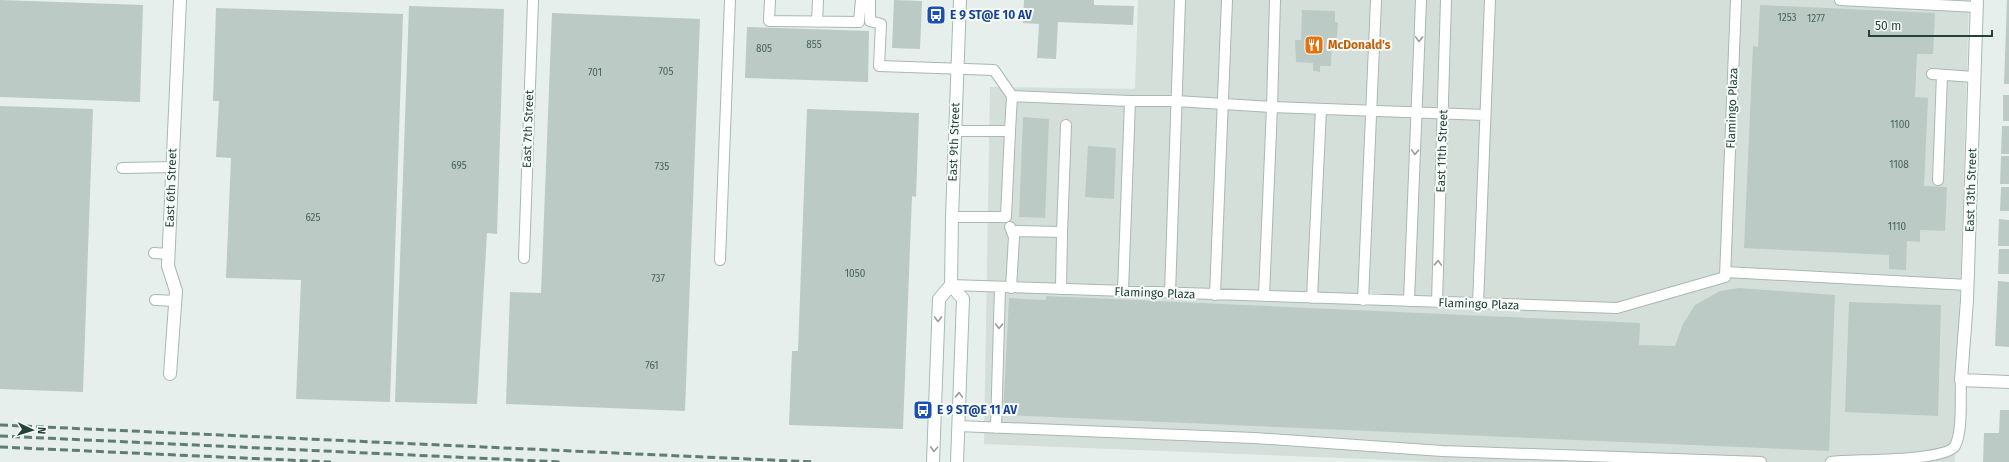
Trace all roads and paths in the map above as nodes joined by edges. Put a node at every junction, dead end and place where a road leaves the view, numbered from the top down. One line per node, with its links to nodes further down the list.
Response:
1 (180, 0): 36 (street, East 6th Street)
2 (533, 0): 45 (lane, East 7th Street)
3 (730, 0): 46 (lane)
4 (770, 0): 20 (lane)
5 (818, 0): 20 (lane)
6 (861, 0): 20 (lane)
7 (870, 0): 21 (lane)
8 (960, 0): 21 (street, East 9th Street)
9 (1180, 0): 25 (lane)
10 (1228, 0): 26 (lane)
11 (1275, 0): 27 (lane)
12 (1376, 0): 29 (lane)
13 (1421, 0): 30 (lane, one-way to 30)
14 (1446, 0): 31 (lane, East 11th Street)
15 (1490, 0): 32 (lane)
16 (1736, 0): 47 (lane, Flamingo Plaza)
17 (1840, 0): 18 (lane)
18 (1926, 2): 19 (lane)
19 (1977, 4): 22 (street, East 13th Street)
20 (817, 22)
21 (957, 68): 23 (lane); 34 (street, East 9th Street)
22 (1974, 77): 38 (lane); 49 (street, East 13th Street)
23 (1012, 96): 24 (lane); 35 (lane)
24 (1130, 101): 25 (lane); 53 (lane)
25 (1176, 101): 26 (lane); 54 (lane)
26 (1224, 104): 27 (lane); 55 (lane)
27 (1272, 107): 28 (lane); 56 (lane)
28 (1321, 109): 29 (lane); 57 (lane)
29 (1371, 111): 30 (lane); 59 (lane)
30 (1417, 113): 31 (lane); 61 (lane, one-way to 61)
31 (1443, 113): 32 (lane); 62 (lane, East 11th Street, one-way to 31)
32 (1485, 115): 63 (lane)
33 (1066, 125): 42 (lane)
34 (955, 131): 35 (lane); 39 (street, East 9th Street)
35 (1010, 132): 40 (lane)
36 (172, 167): 37 (lane); 44 (street, East 6th Street)
37 (122, 168)
38 (1938, 180)
39 (952, 217): 40 (lane); 48 (street, East 9th Street)
40 (1006, 217): 41 (lane)
41 (1012, 231): 42 (lane); 51 (lane)
42 (1062, 232): 52 (lane)
43 (154, 253): 44 (lane)
44 (168, 254): 60 (street, East 6th Street)
45 (524, 258)
46 (720, 260)
47 (1726, 272): 49 (lane); 63 (lane, Flamingo Plaza)
48 (951, 285): 50 (lane, Flamingo Plaza); 67 (street, one-way to 48); 69 (street, one-way to 69)
49 (1968, 285): 65 (street, East 13th Street)
50 (1000, 287): 51 (lane, Flamingo Plaza); 68 (lane, one-way to 68)
51 (1011, 288): 52 (lane, Flamingo Plaza)
52 (1061, 289): 53 (lane, Flamingo Plaza)
53 (1123, 292): 54 (lane, Flamingo Plaza)
54 (1170, 293): 55 (lane, Flamingo Plaza)
55 (1215, 295): 56 (lane, Flamingo Plaza)
56 (1264, 296): 57 (lane, Flamingo Plaza)
57 (1312, 298): 59 (lane, Flamingo Plaza)
58 (156, 300): 60 (lane)
59 (1363, 300): 61 (lane, Flamingo Plaza)
60 (176, 301): 64 (street, East 6th Street)
61 (1409, 301): 62 (lane, Flamingo Plaza)
62 (1437, 302): 63 (lane, Flamingo Plaza)
63 (1478, 304)
64 (170, 374)
65 (1961, 380): 66 (street); 72 (lane)
66 (2009, 382)
67 (958, 426): 68 (lane); 70 (street)
68 (996, 428): 71 (lane)
69 (933, 462)
70 (957, 462)
71 (1761, 462)
72 (1831, 462)

